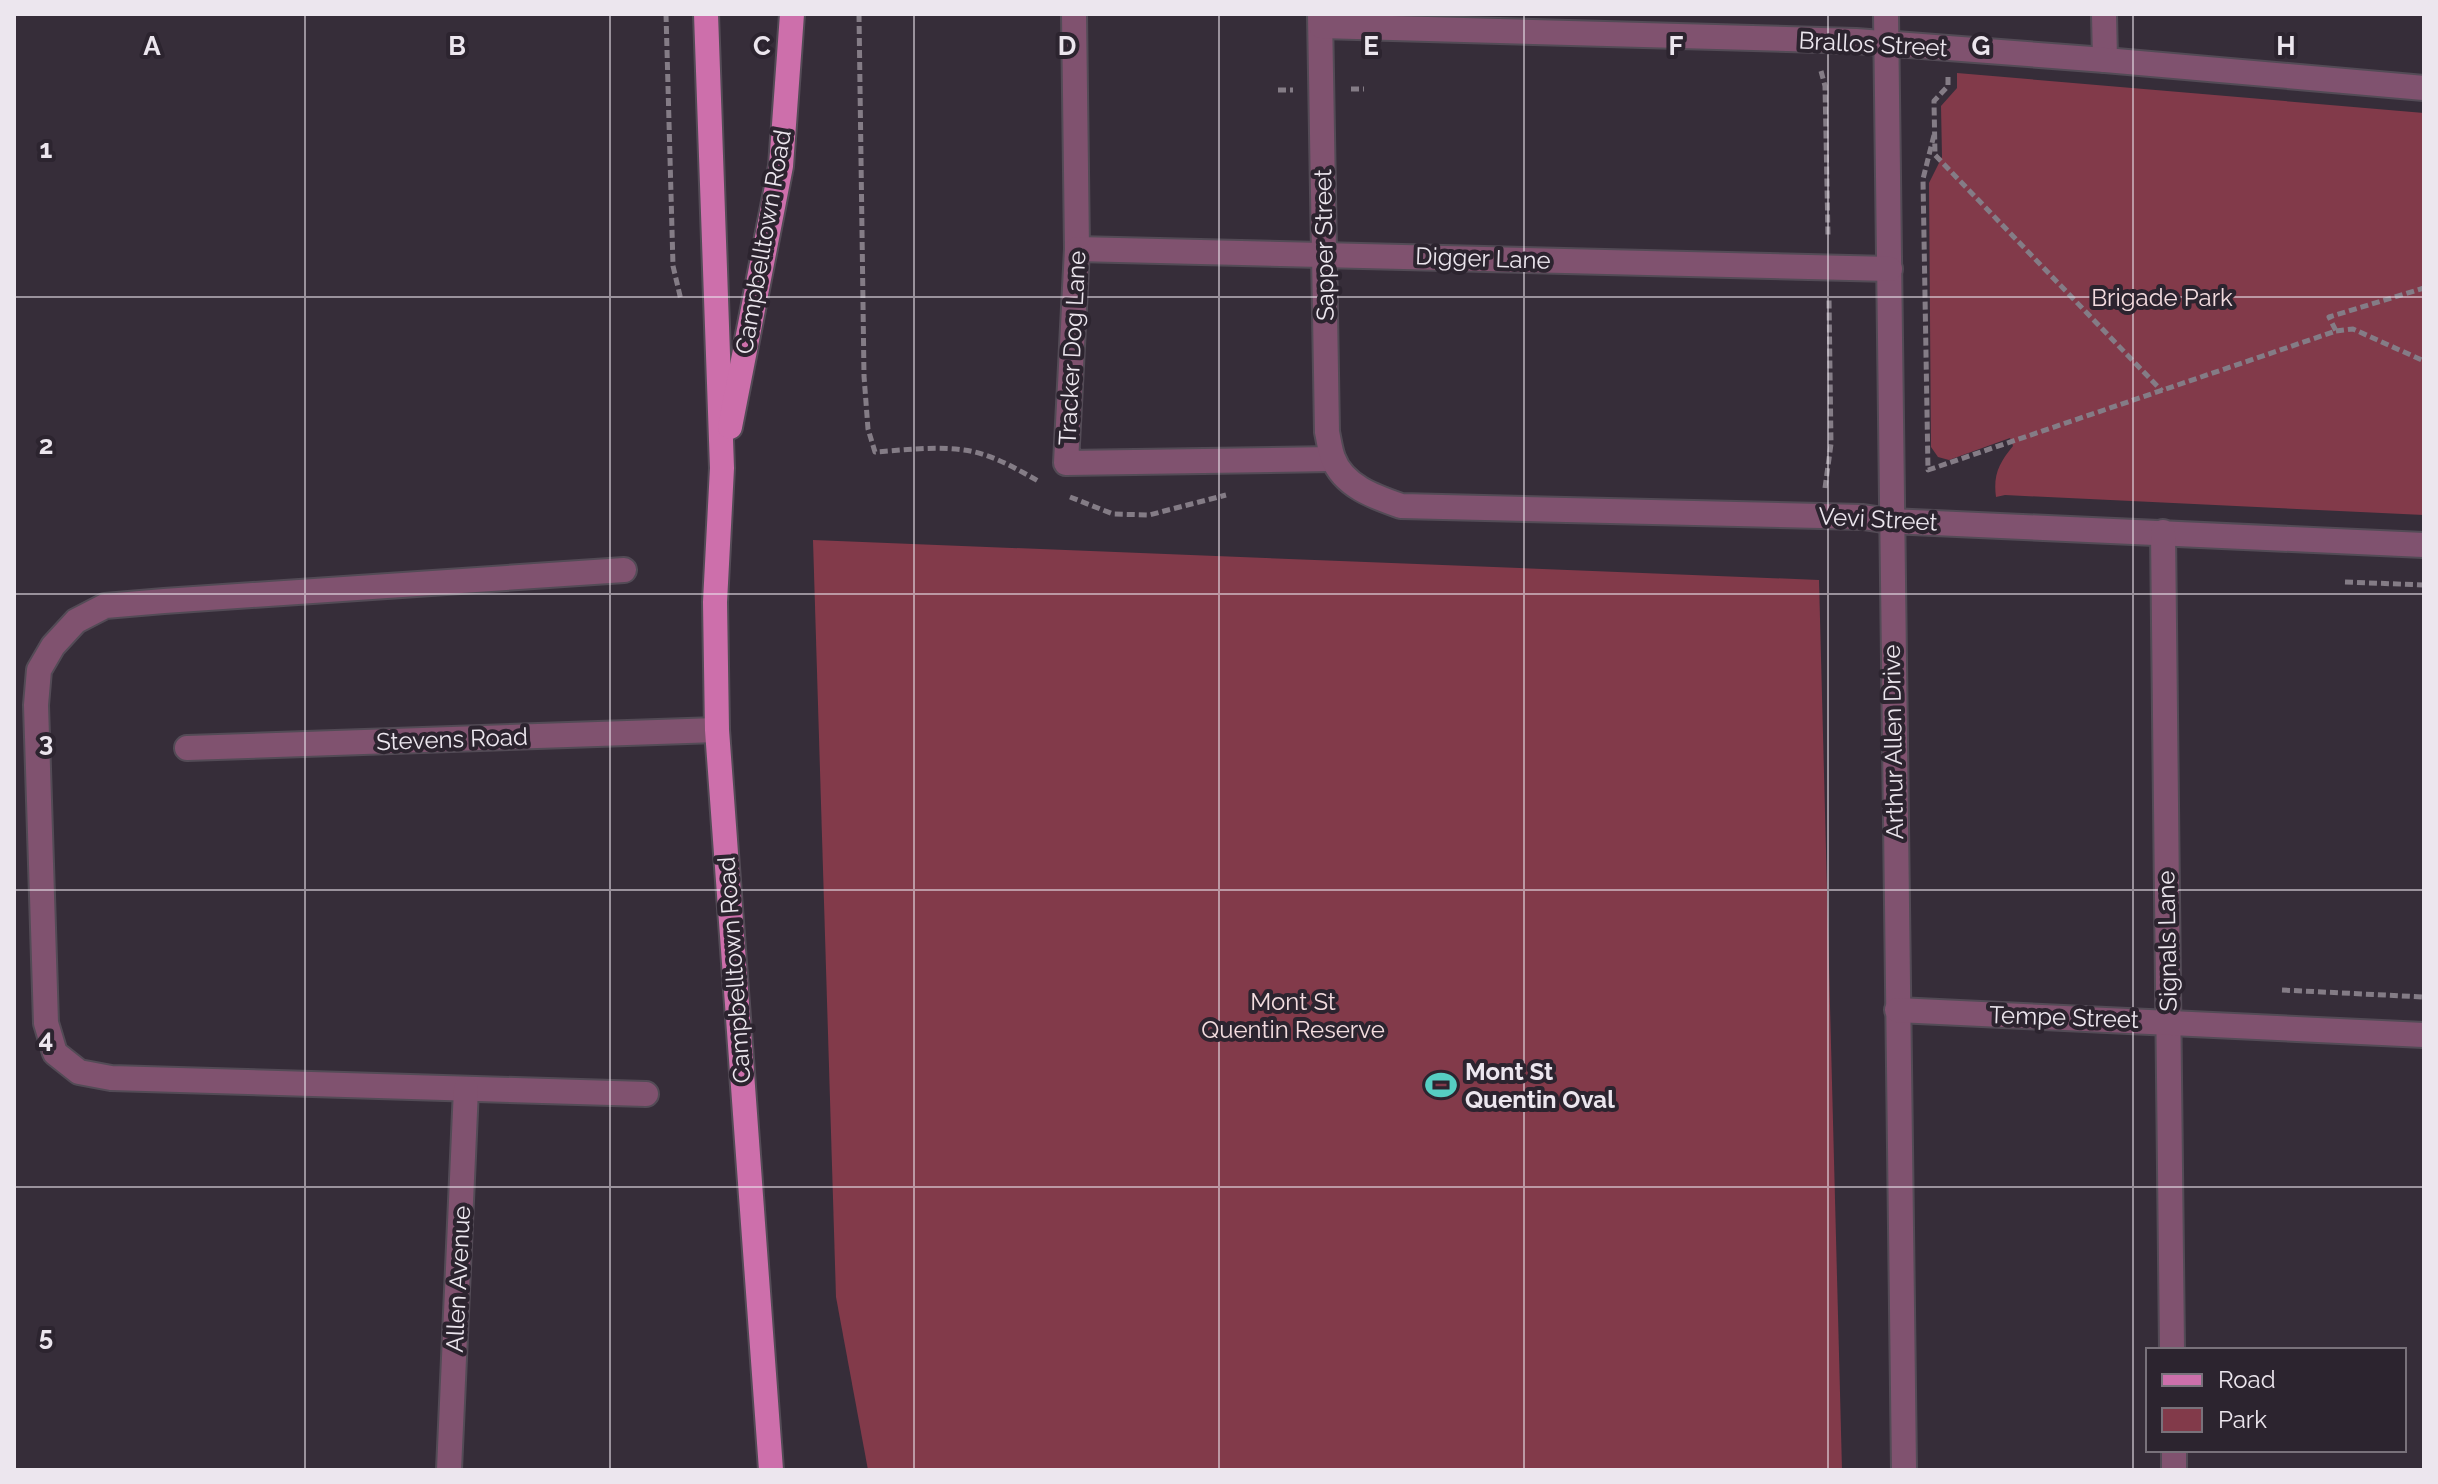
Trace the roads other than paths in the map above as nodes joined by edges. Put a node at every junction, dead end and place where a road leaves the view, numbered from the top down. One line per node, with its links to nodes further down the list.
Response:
1 (706, 14): 15 (main road, Campbelltown Road)
2 (792, 14): 15 (main road, Campbelltown Road)
3 (1074, 14): 11 (street, Tracker Dog Lane)
4 (1886, 14): 8 (street, Arthur Allen Drive)
5 (2104, 14): 9 (street)
6 (1320, 20): 7 (street, Brallos Street); 12 (street, Sapper Street)
7 (1591, 24): 8 (street, Brallos Street)
8 (1886, 44): 9 (street, Brallos Street); 13 (street, Arthur Allen Drive)
9 (2105, 60): 10 (street, Brallos Street)
10 (2424, 88)
11 (1077, 249): 12 (street, Digger Lane); 14 (street, Tracker Dog Lane)
12 (1324, 254): 13 (street, Digger Lane); 14 (street, Sapper Street)
13 (1890, 269): 16 (street, Arthur Allen Drive)
14 (1337, 466): 16 (street, Vevi Street)
15 (722, 468): 20 (main road, Campbelltown Road)
16 (1890, 521): 17 (street, Vevi Street); 22 (street, Arthur Allen Drive)
17 (2163, 532): 18 (street, Vevi Street); 23 (street, Signals Lane)
18 (2424, 545)
19 (624, 570): 25 (street)
20 (717, 730): 21 (street, Stevens Road); 29 (main road, Campbelltown Road)
21 (187, 748)
22 (1897, 1010): 23 (street, Tempe Street); 30 (street, Arthur Allen Drive)
23 (2168, 1021): 24 (street, Tempe Street); 27 (street, Signals Lane)
24 (2424, 1035)
25 (466, 1089): 26 (street); 28 (street, Allen Avenue)
26 (646, 1094)
27 (2172, 1348)
28 (449, 1470)
29 (771, 1470)
30 (1904, 1470)

